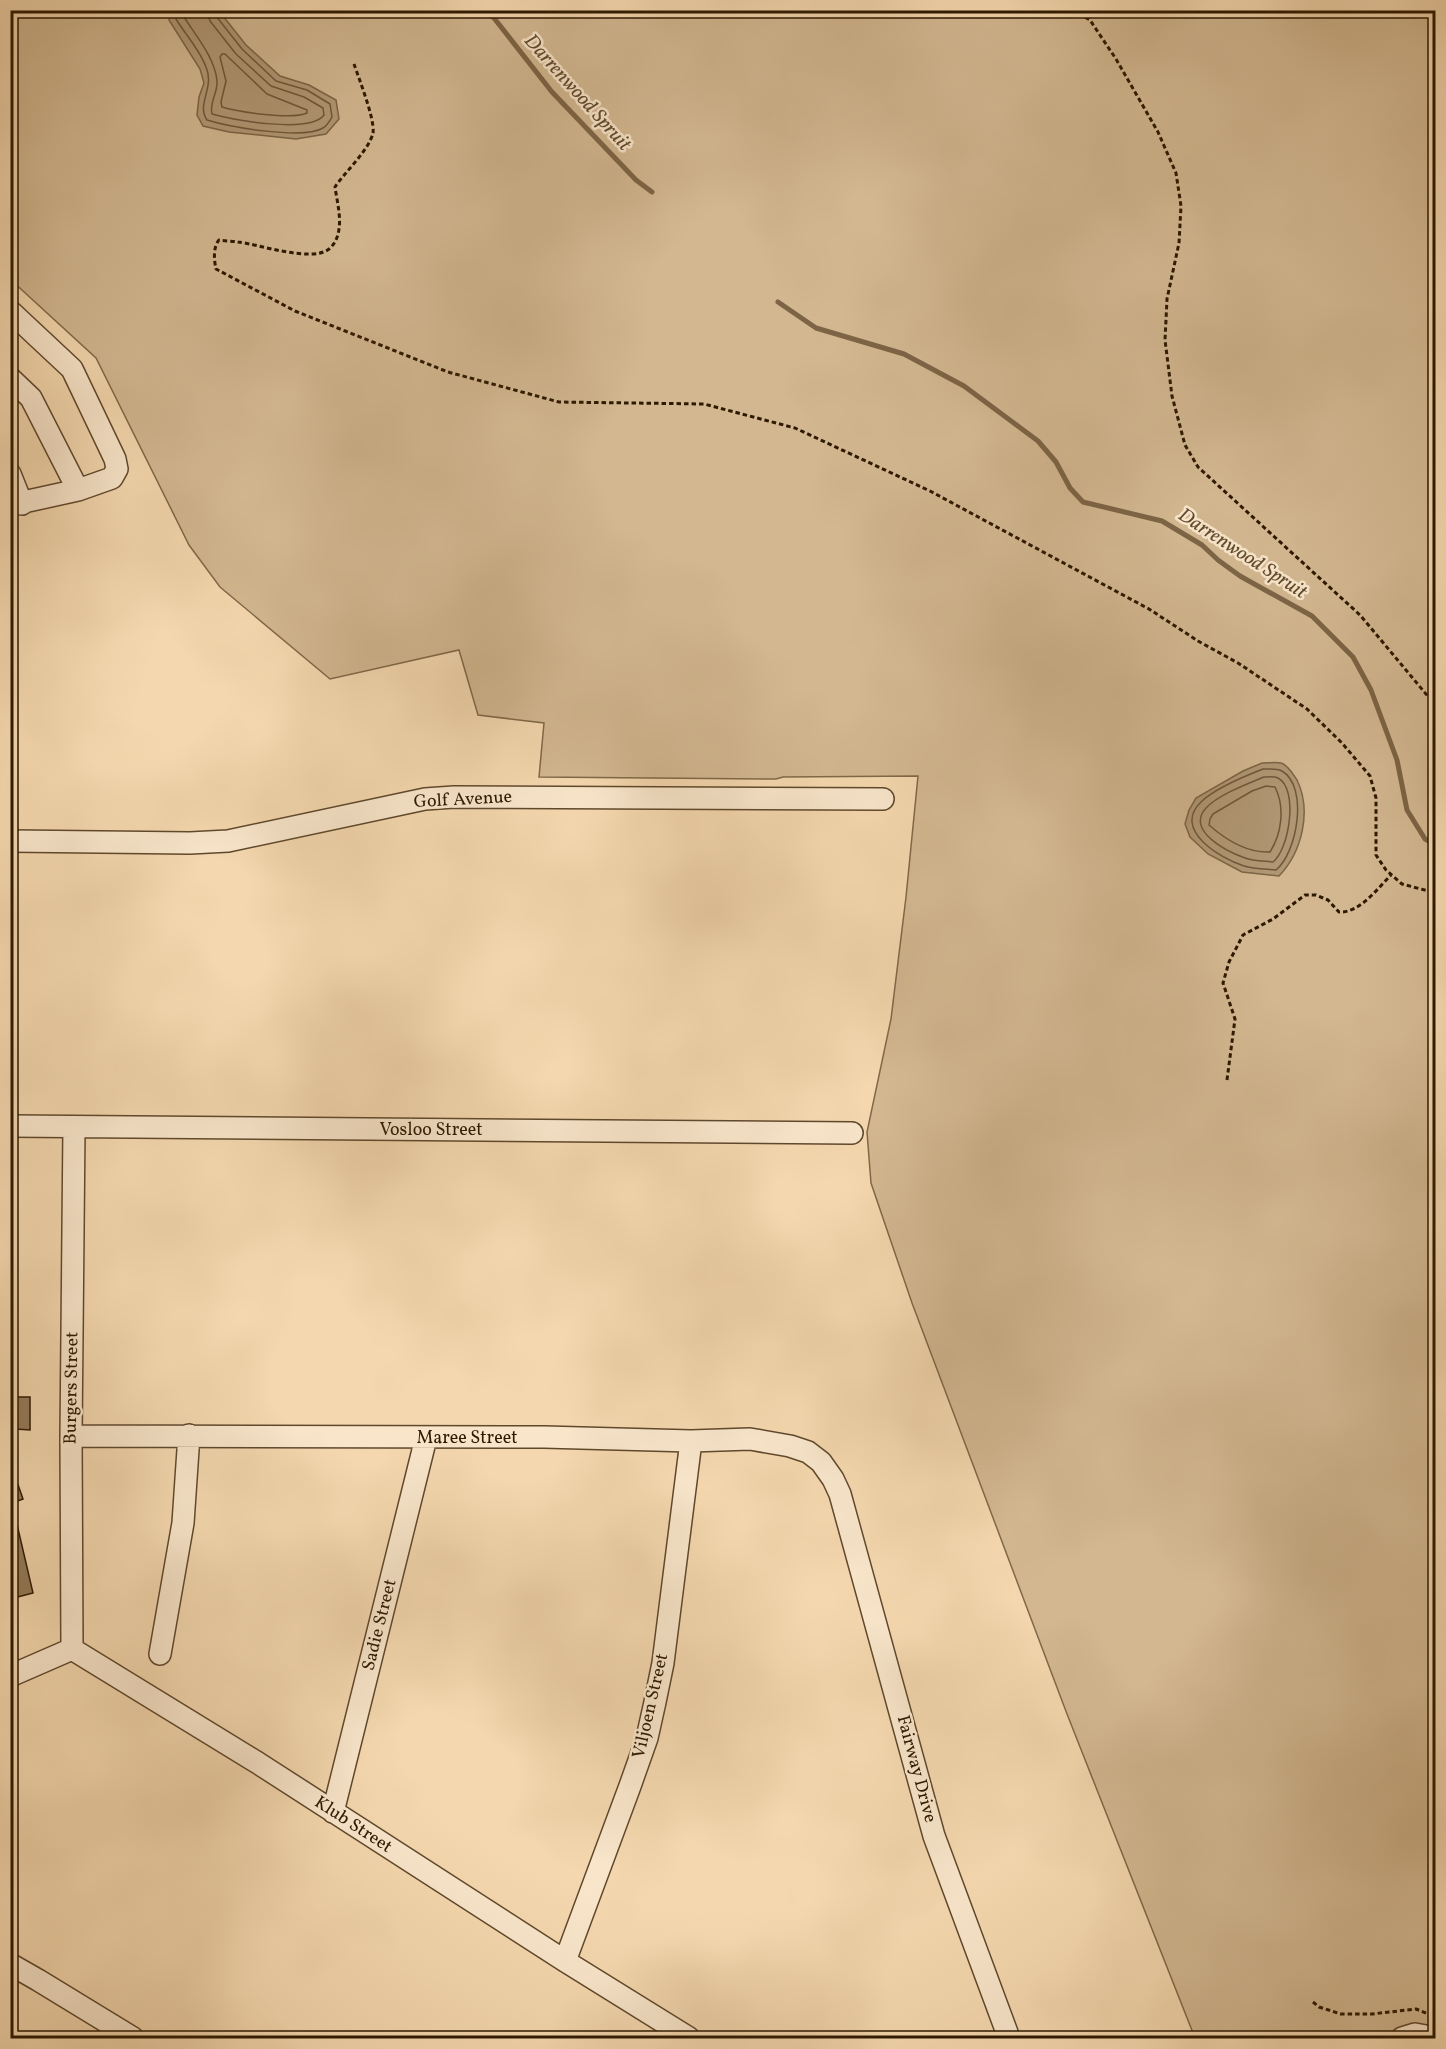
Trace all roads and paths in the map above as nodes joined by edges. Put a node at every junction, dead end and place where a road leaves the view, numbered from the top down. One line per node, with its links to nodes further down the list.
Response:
1 (1072, 10): 8 (path)
2 (354, 64): 11 (path)
3 (10, 312): 6 (street)
4 (10, 378): 6 (street)
5 (10, 474): 7 (street)
6 (78, 490): 7 (street)
7 (16, 504)
8 (1436, 706)
9 (884, 799): 10 (street, Golf Avenue)
10 (10, 841)
11 (1391, 875): 12 (path); 13 (path)
12 (1436, 893)
13 (1227, 1080)
14 (10, 1126): 15 (street, Vosloo Street)
15 (74, 1127): 16 (street, Vosloo Street); 18 (street, Burgers Street)
16 (852, 1133)
17 (189, 1435): 18 (street, Maree Street); 19 (street, Maree Street); 23 (street)
18 (71, 1436): 22 (street, Burgers Street)
19 (426, 1438): 20 (street, Maree Street); 25 (street, Sadie Street)
20 (691, 1441): 21 (street, Maree Street); 26 (street, Viljoen Street)
21 (840, 1494): 32 (street, Fairway Drive)
22 (72, 1649): 24 (street); 25 (street, Klub Street)
23 (160, 1654)
24 (10, 1676)
25 (333, 1812): 26 (street, Klub Street)
26 (565, 1961): 31 (street, Klub Street)
27 (10, 1964): 30 (street)
28 (1313, 2002): 29 (path)
29 (1436, 2017)
30 (133, 2038)
31 (689, 2038)
32 (1009, 2038)
33 (1402, 2038): 34 (street)
34 (1436, 2038)

